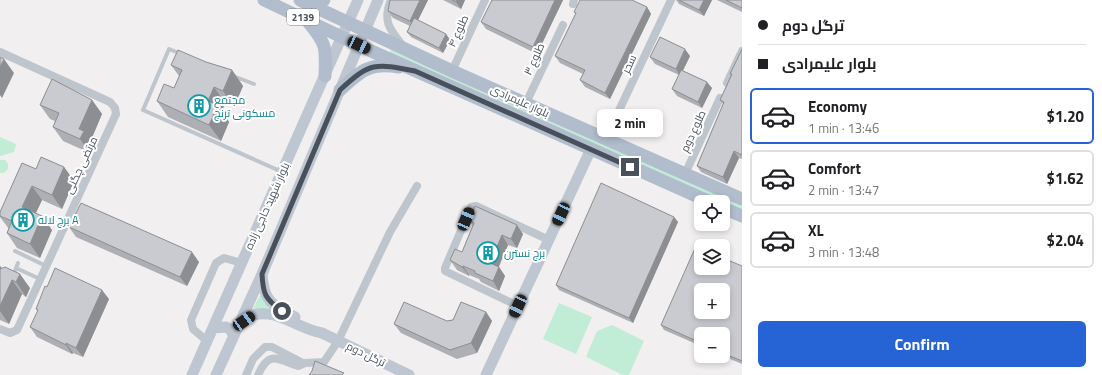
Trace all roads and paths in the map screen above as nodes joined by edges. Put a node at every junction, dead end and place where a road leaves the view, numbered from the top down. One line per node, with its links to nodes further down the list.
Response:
1 (264, 0): 8 (main road, بلوار علیمرادی / 2139)
2 (300, 0): 9 (main road, بلوار علیمرادی / 2139)
3 (358, 0): 9 (main road, بلوار شهید حاجی زاده)
4 (378, 0): 11 (main road, بلوار شهید حاجی زاده)
5 (392, 0): 14 (street)
6 (485, 0): 19 (street, طلوع ۴)
7 (671, 0): 27 (street, سحر)
8 (305, 18): 12 (main road, بلوار علیمرادی / 2139); 21 (main road)
9 (347, 22): 11 (main road, بلوار علیمرادی); 12 (main road, بلوار شهید حاجی زاده)
10 (563, 24): 26 (street, طلوع ۳)
11 (365, 31): 13 (main road, بلوار شهید حاجی زاده); 14 (main road, بلوار علیمرادی)
12 (341, 37): 13 (main road, بلوار علیمرادی); 21 (main road, بلوار شهید حاجی زاده)
13 (359, 45): 18 (main road, بلوار علیمرادی); 24 (main road, بلوار شهید حاجی زاده)
14 (405, 48): 19 (main road, بلوار علیمرادی)
15 (742, 51): 22 (street)
16 (0, 52): 40 (street, مرتضی چگنی)
17 (183, 55): 29 (lane)
18 (415, 71): 24 (main road); 28 (main road, بلوار علیمرادی)
19 (452, 71): 26 (main road, بلوار علیمرادی)
20 (226, 72): 23 (lane)
21 (325, 76): 29 (main road, بلوار شهید حاجی زاده)
22 (727, 83)
23 (254, 84)
24 (340, 90): 42 (main road, بلوار شهید حاجی زاده)
25 (720, 98): 30 (street, طلوع دوم)
26 (526, 103): 27 (main road, بلوار علیمرادی)
27 (606, 138): 30 (main road, بلوار علیمرادی)
28 (591, 149): 32 (main road, بلوار علیمرادی); 36 (main road)
29 (283, 172): 39 (main road, بلوار شهید حاجی زاده)
30 (685, 174): 33 (main road, بلوار علیمرادی)
31 (417, 186): 51 (street)
32 (694, 195)
33 (742, 199)
34 (730, 211): 35 (main road)
35 (742, 216)
36 (549, 240): 45 (main road); 45 (street)
37 (15, 251): 40 (lane)
38 (18, 263): 41 (lane)
39 (242, 263): 46 (main road, بلوار شهید حاجی زاده); 50 (street)
40 (46, 266): 43 (street, مرتضی چگنی)
41 (16, 268): 43 (lane); 44 (lane)
42 (262, 274): 48 (main road, بلوار شهید حاجی زاده); 49 (main road, ترگل دوم)
43 (41, 279): 47 (street, مرتضی چگنی)
44 (12, 280)
45 (518, 306): 58 (main road)
46 (213, 328): 48 (main road); 50 (main road, بلوار شهید حاجی زاده)
47 (0, 329)
48 (235, 331): 49 (main road, ترگل دوم); 54 (main road, بلوار شهید حاجی زاده)
49 (322, 333): 51 (main road, ترگل دوم)
50 (207, 341): 53 (main road, بلوار شهید حاجی زاده)
51 (338, 341): 52 (street); 57 (main road, ترگل دوم)
52 (305, 364): 55 (street); 56 (street)
53 (192, 375)
54 (216, 375)
55 (246, 375)
56 (258, 375)
57 (409, 375)
58 (486, 375)

